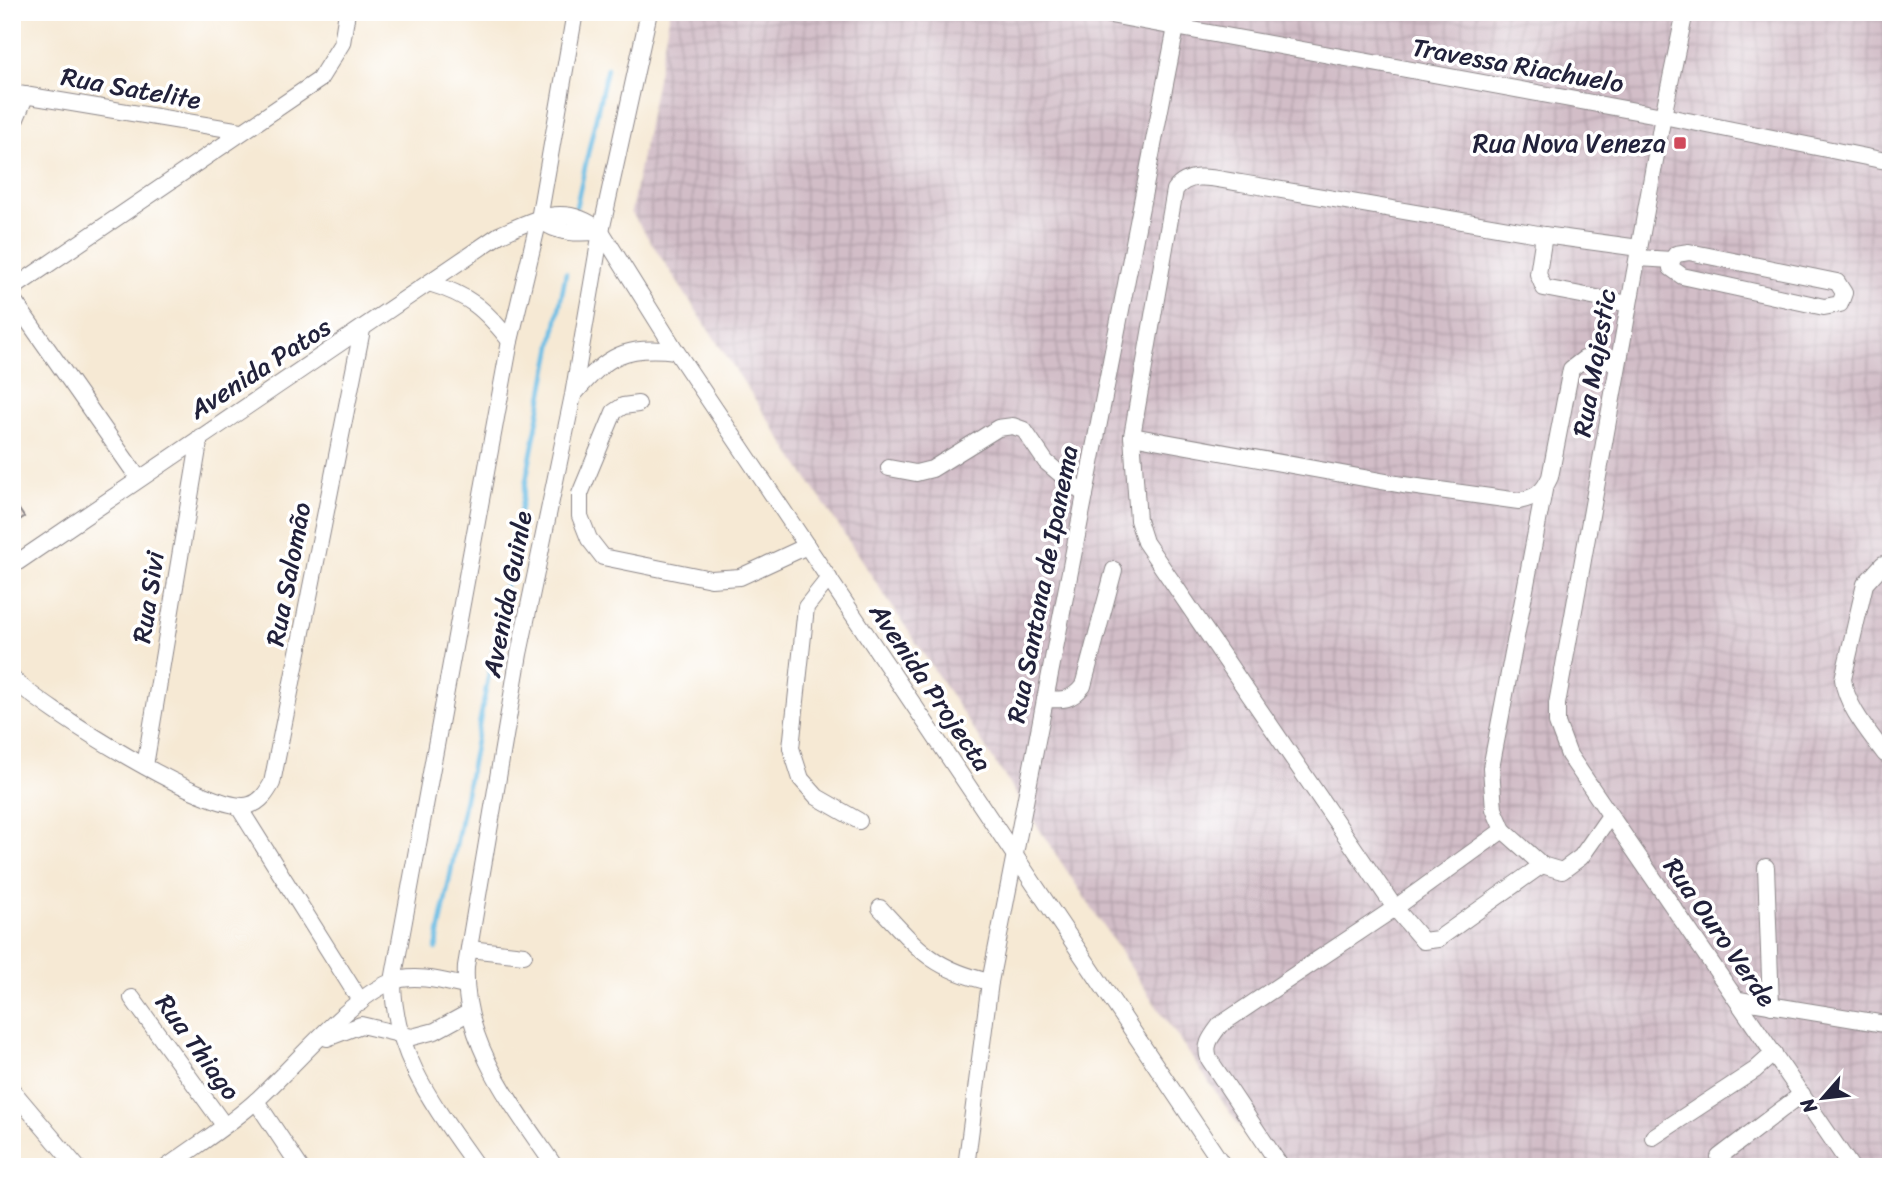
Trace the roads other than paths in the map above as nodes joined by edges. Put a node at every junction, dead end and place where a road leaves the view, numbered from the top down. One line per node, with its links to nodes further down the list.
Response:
1 (347, 12): 10 (street)
2 (575, 12): 12 (street, Avenida Guinle)
3 (649, 12): 13 (street, Avenida Guinle)
4 (1094, 12): 6 (street, Travessa Riachuelo)
5 (1685, 12): 8 (street, Rua Majestic)
6 (1178, 20): 8 (street, Travessa Riachuelo); 32 (street, Rua Santana de Ipanema)
7 (19, 94): 9 (street); 10 (street, Rua Satelite)
8 (1664, 116): 11 (street, Travessa Riachuelo); 15 (street, Rua Majestic)
9 (12, 128)
10 (241, 131): 18 (street)
11 (1891, 162)
12 (539, 219): 13 (street); 17 (street, Avenida Patos); 22 (street, Avenida Guinle)
13 (601, 232): 23 (street, Avenida Projecta); 25 (street, Avenida Guinle)
14 (1544, 235): 15 (street); 20 (street); 27 (street)
15 (1639, 253): 16 (street); 20 (street, Rua Majestic)
16 (1672, 260): 16 (street)
17 (429, 284): 21 (street, Avenida Patos); 22 (street)
18 (12, 289)
19 (12, 298): 30 (street)
20 (1629, 304): 24 (street, Rua Majestic)
21 (362, 330): 28 (street, Avenida Patos); 43 (street, Rua Salomão)
22 (510, 341): 54 (street, Avenida Guinle)
23 (676, 351): 25 (street); 33 (street, Avenida Projecta)
24 (1618, 362): 31 (street); 40 (street, Rua Majestic)
25 (573, 395): 52 (street, Avenida Guinle)
26 (638, 404): 33 (street)
27 (1132, 436): 31 (street); 51 (street)
28 (200, 437): 30 (street, Avenida Patos); 42 (street, Rua Sivi)
29 (889, 468): 32 (street)
30 (139, 479): 34 (street, Avenida Patos)
31 (1544, 490): 46 (street)
32 (1085, 495): 39 (street, Rua Santana de Ipanema)
33 (807, 547): 37 (street, Avenida Projecta)
34 (12, 566)
35 (1891, 566): 41 (street)
36 (1114, 570): 39 (street)
37 (829, 578): 45 (street); 47 (street, Avenida Projecta)
38 (12, 678): 42 (street)
39 (1045, 699): 47 (street, Rua Santana de Ipanema)
40 (1557, 723): 44 (street, Rua Ouro Verde)
41 (1891, 755)
42 (145, 766): 43 (street)
43 (238, 806): 59 (street)
44 (1609, 817): 48 (street); 58 (street, Rua Ouro Verde)
45 (859, 821)
46 (1503, 830): 48 (street); 51 (street)
47 (1014, 855): 55 (street, Rua Santana de Ipanema); 78 (street, Avenida Projecta)
48 (1542, 865): 51 (street)
49 (1766, 867): 60 (street)
50 (880, 908): 55 (street)
51 (1395, 908): 79 (street)
52 (469, 949): 53 (street); 56 (street, Avenida Guinle)
53 (524, 955)
54 (393, 981): 56 (street); 59 (street); 63 (street, Avenida Guinle)
55 (990, 982): 77 (street, Rua Santana de Ipanema)
56 (465, 986): 61 (street, Avenida Guinle)
57 (132, 998): 69 (street, Rua Thiago)
58 (1739, 1000): 60 (street); 65 (street, Rua Ouro Verde)
59 (361, 1002): 64 (street)
60 (1771, 1006): 62 (street)
61 (468, 1013): 63 (street); 76 (street, Avenida Guinle)
62 (1891, 1025)
63 (399, 1036): 64 (street); 75 (street, Avenida Guinle)
64 (312, 1045): 68 (street)
65 (1774, 1053): 67 (street, Rua Ouro Verde); 70 (street)
66 (12, 1090): 72 (street)
67 (1801, 1094): 71 (street); 80 (street, Rua Ouro Verde)
68 (256, 1101): 69 (street); 74 (street, Rua Thiago)
69 (224, 1125): 73 (street)
70 (1653, 1137)
71 (1719, 1157)
72 (77, 1167)
73 (167, 1167)
74 (300, 1167)
75 (477, 1167)
76 (555, 1167)
77 (966, 1167)
78 (1224, 1167)
79 (1281, 1167)
80 (1851, 1167)

